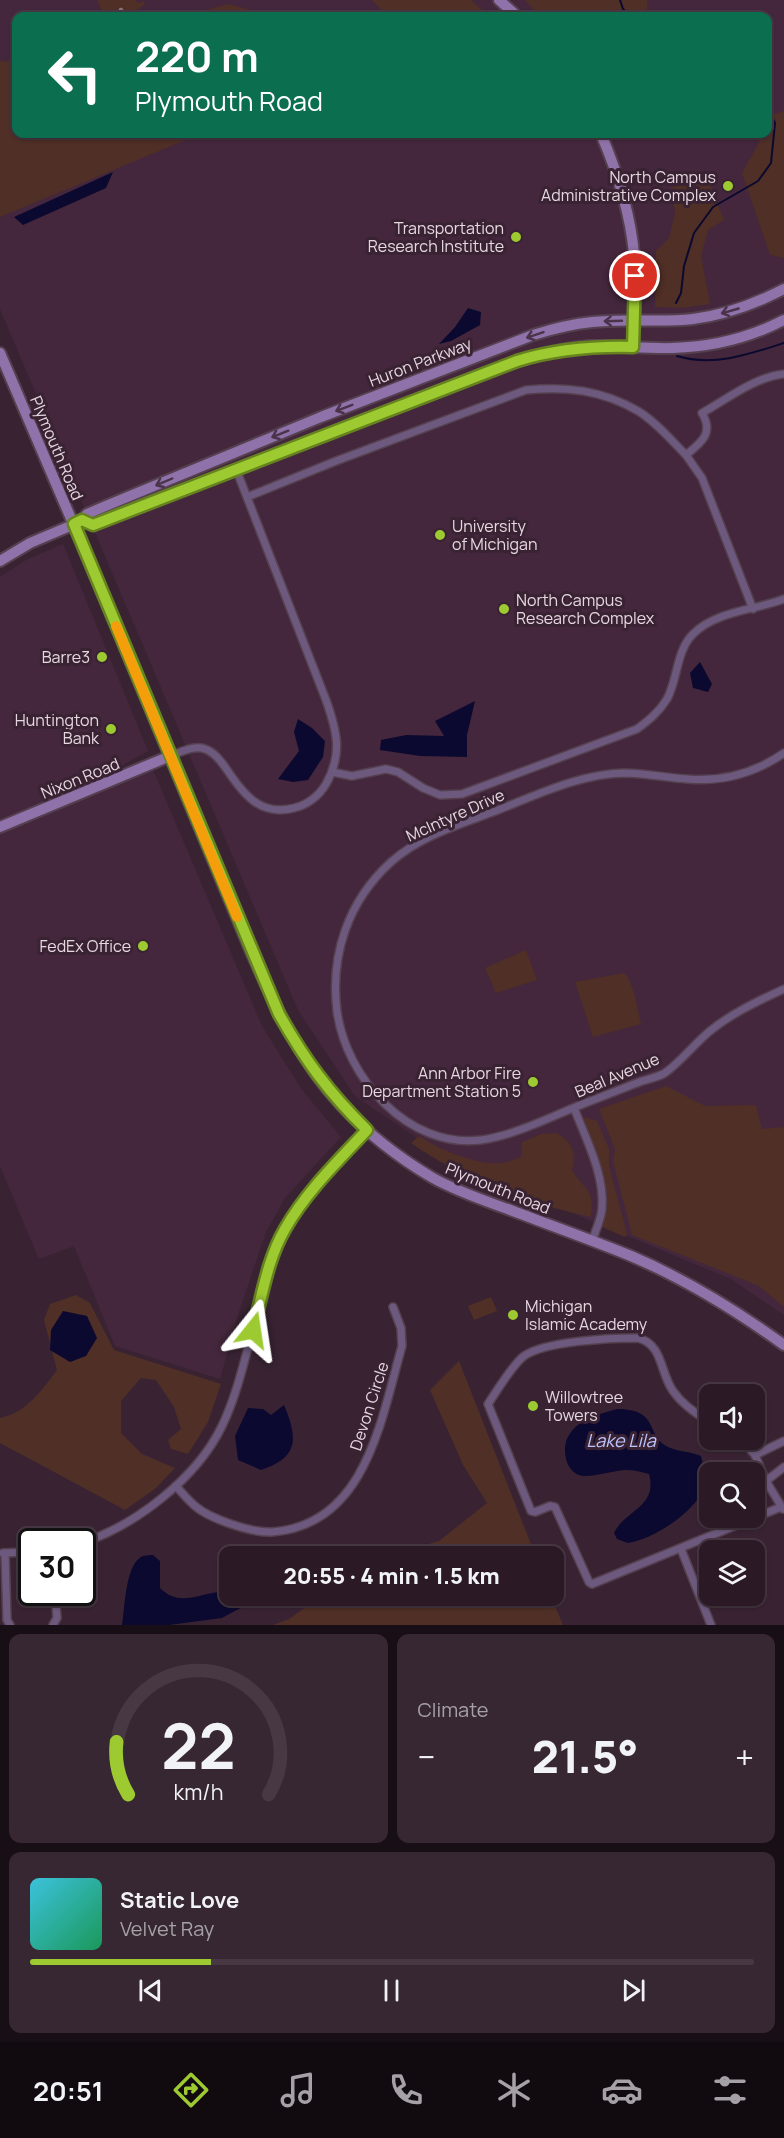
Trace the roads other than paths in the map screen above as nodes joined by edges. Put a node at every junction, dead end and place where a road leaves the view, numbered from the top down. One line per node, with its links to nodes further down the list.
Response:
1 (499, 0): 2 (main road)
2 (513, 12)
3 (603, 138): 5 (main road)
4 (784, 289): 5 (main road, Huron Parkway, one-way to 5)
5 (634, 321): 7 (main road); 10 (main road, Huron Parkway, one-way to 10)
6 (784, 321): 7 (main road, Huron Parkway)
7 (633, 347): 11 (main road, Huron Parkway)
8 (0, 353): 16 (main road, Plymouth Road)
9 (784, 374): 13 (street)
10 (405, 384): 11 (main road); 12 (main road, Huron Parkway, one-way to 12)
11 (412, 401): 14 (main road, Huron Parkway)
12 (239, 450): 14 (main road); 16 (main road, Huron Parkway, one-way to 16)
13 (686, 455): 15 (street); 19 (street)
14 (236, 469): 15 (street); 16 (main road, Huron Parkway)
15 (247, 497): 22 (street)
16 (78, 522): 17 (main road, Huron Parkway); 21 (main road, Plymouth Road)
17 (0, 561)
18 (784, 599): 19 (street)
19 (753, 609): 22 (street)
20 (784, 753): 25 (street, McIntyre Drive)
21 (170, 756): 22 (street); 23 (main road, Nixon Road); 26 (main road, Plymouth Road)
22 (332, 772)
23 (0, 827)
24 (784, 989): 25 (street, Beal Avenue)
25 (574, 1108): 27 (street, Beal Avenue)
26 (367, 1130): 27 (main road, Plymouth Road); 36 (street)
27 (592, 1241): 29 (main road, Plymouth Road)
28 (393, 1307): 36 (street, Devon Circle)
29 (784, 1345)
30 (699, 1416): 39 (street)
31 (784, 1441): 33 (street)
32 (751, 1450): 33 (street)
33 (755, 1455): 35 (street)
34 (784, 1467): 35 (street)
35 (766, 1481): 37 (street)
36 (176, 1486): 38 (street)
37 (783, 1509): 39 (street)
38 (96, 1537)
39 (681, 1550): 45 (street)
40 (18, 1552): 41 (street)
41 (2, 1553): 43 (street)
42 (56, 1606): 44 (street)
43 (10, 1625)
44 (53, 1625)
45 (711, 1625)

